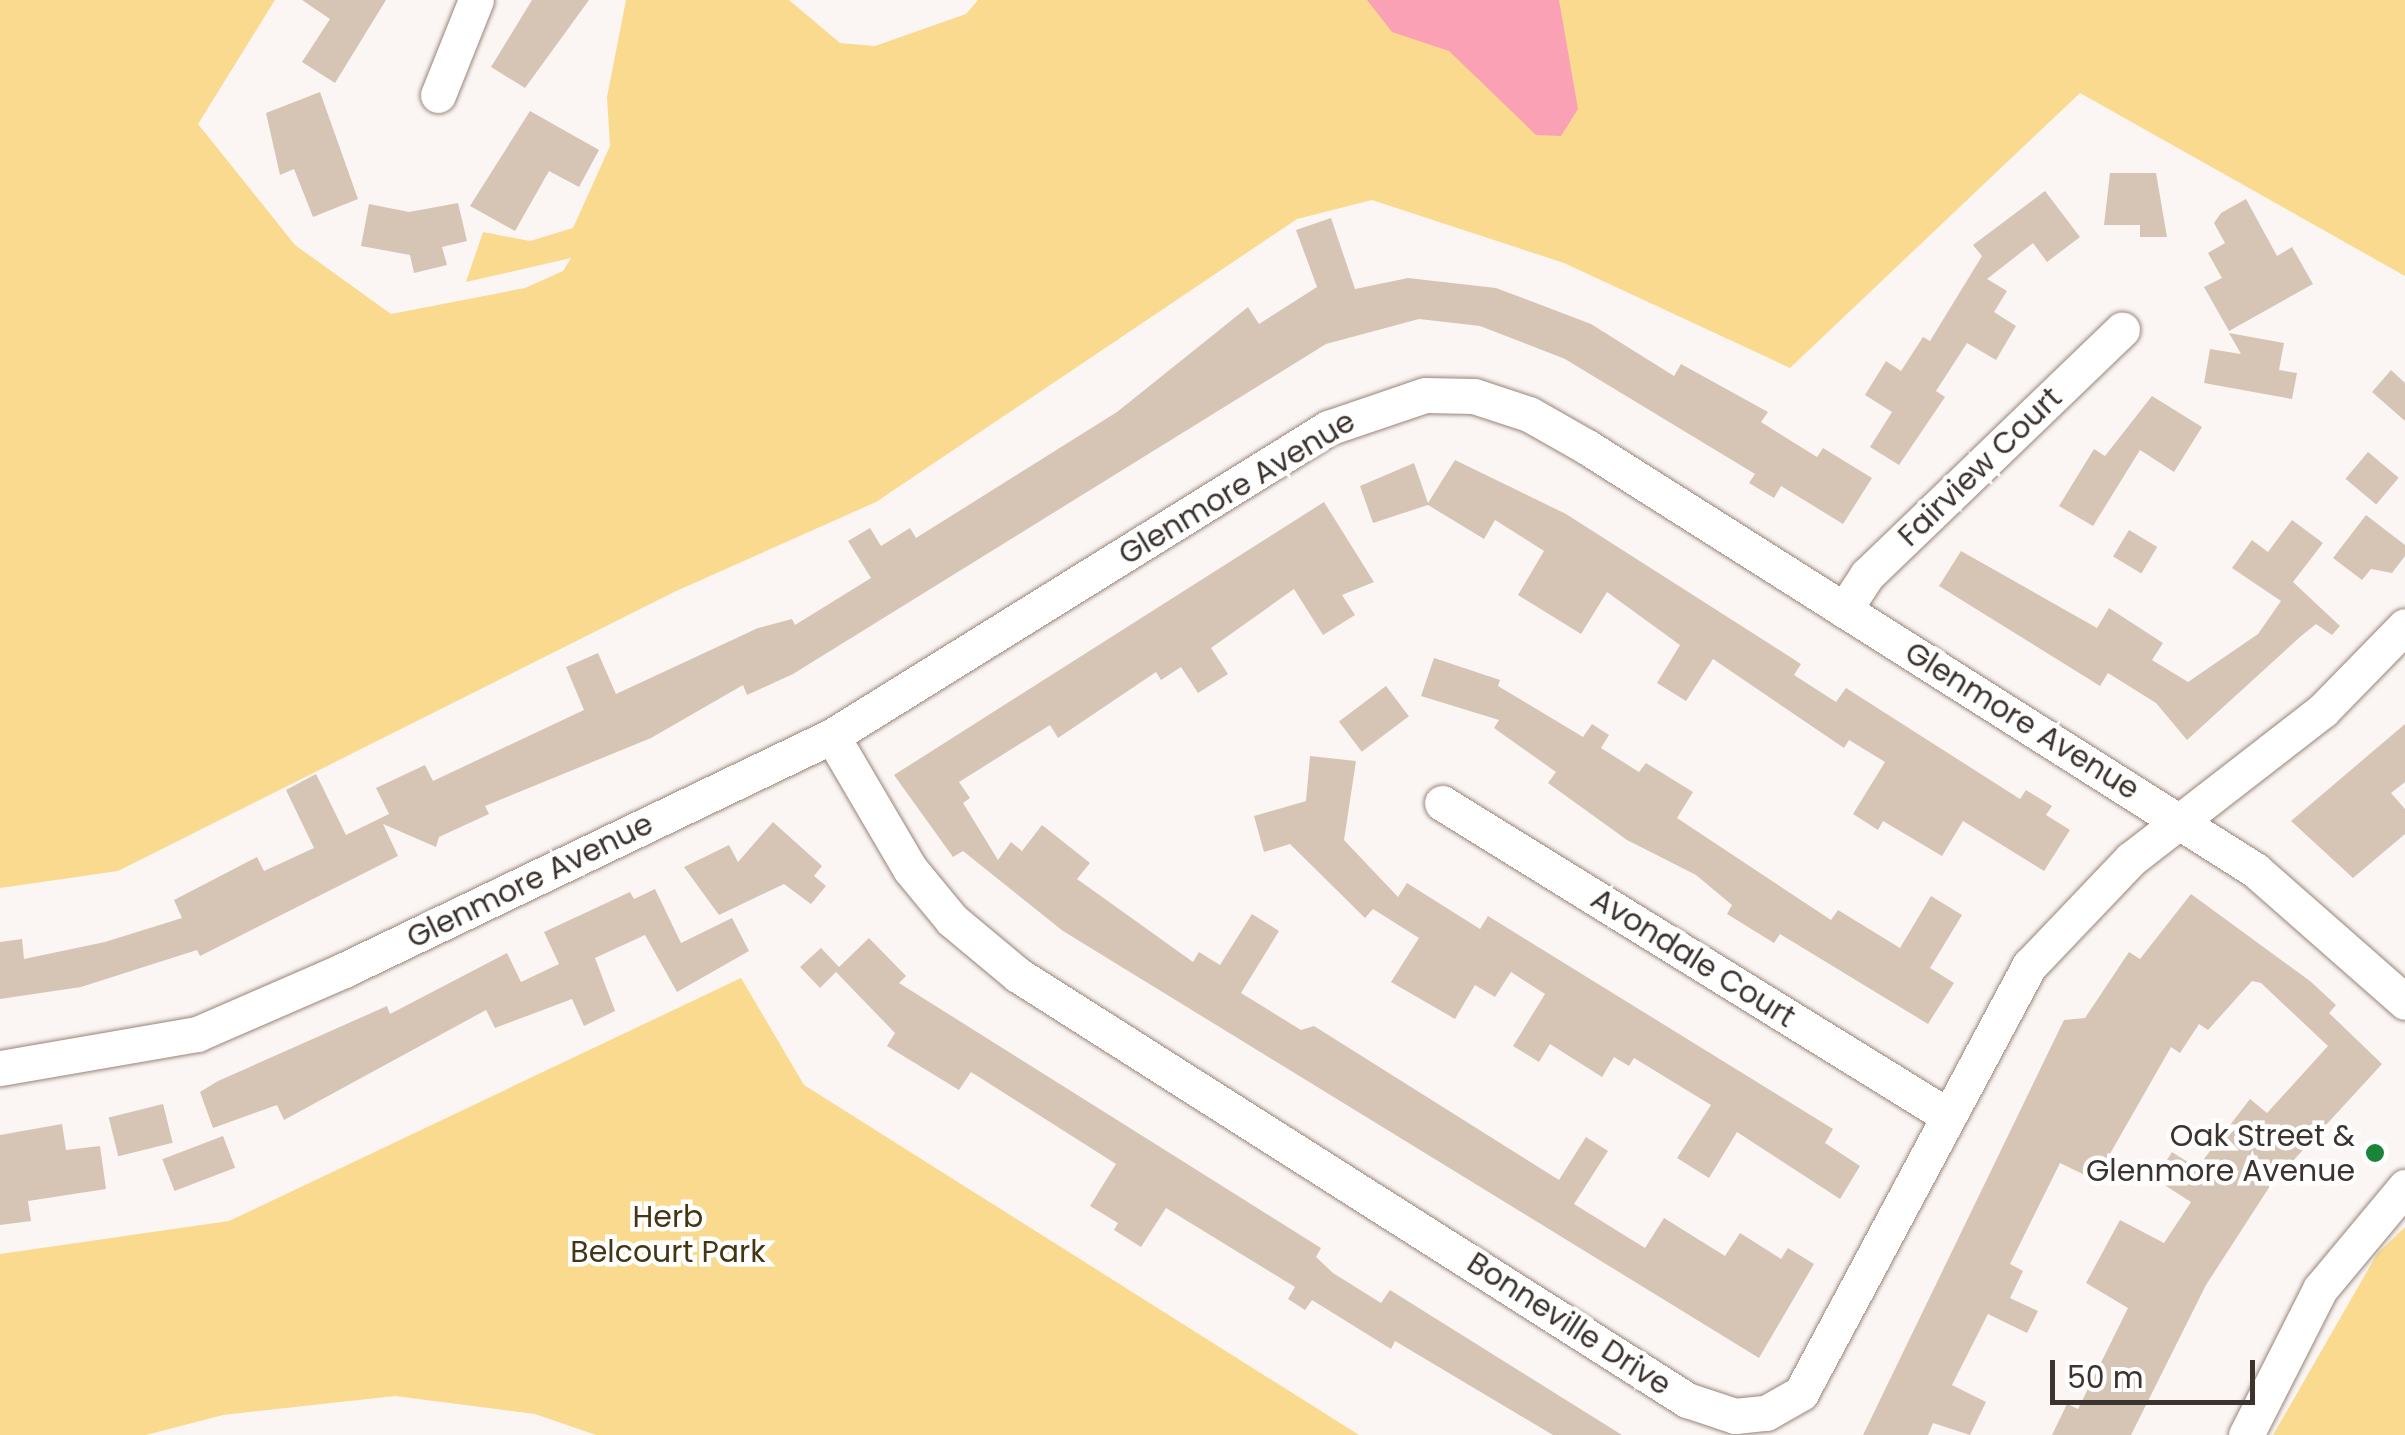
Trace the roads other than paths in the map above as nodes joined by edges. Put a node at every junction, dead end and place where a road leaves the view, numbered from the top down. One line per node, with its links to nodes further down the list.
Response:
1 (476, 0): 2 (street)
2 (438, 95)
3 (2122, 330): 4 (street, Fairview Court)
4 (1844, 610): 6 (street, Glenmore Avenue); 8 (street, Glenmore Avenue)
5 (2405, 626): 8 (street, Bonneville Drive)
6 (832, 736): 10 (street, Glenmore Avenue); 11 (street, Bonneville Drive)
7 (1442, 803): 11 (street, Avondale Court)
8 (2182, 821): 9 (street, Glenmore Avenue); 11 (street, Bonneville Drive)
9 (2405, 1002)
10 (0, 1068)
11 (1945, 1114)
12 (2405, 1187): 13 (street)
13 (2246, 1435)

